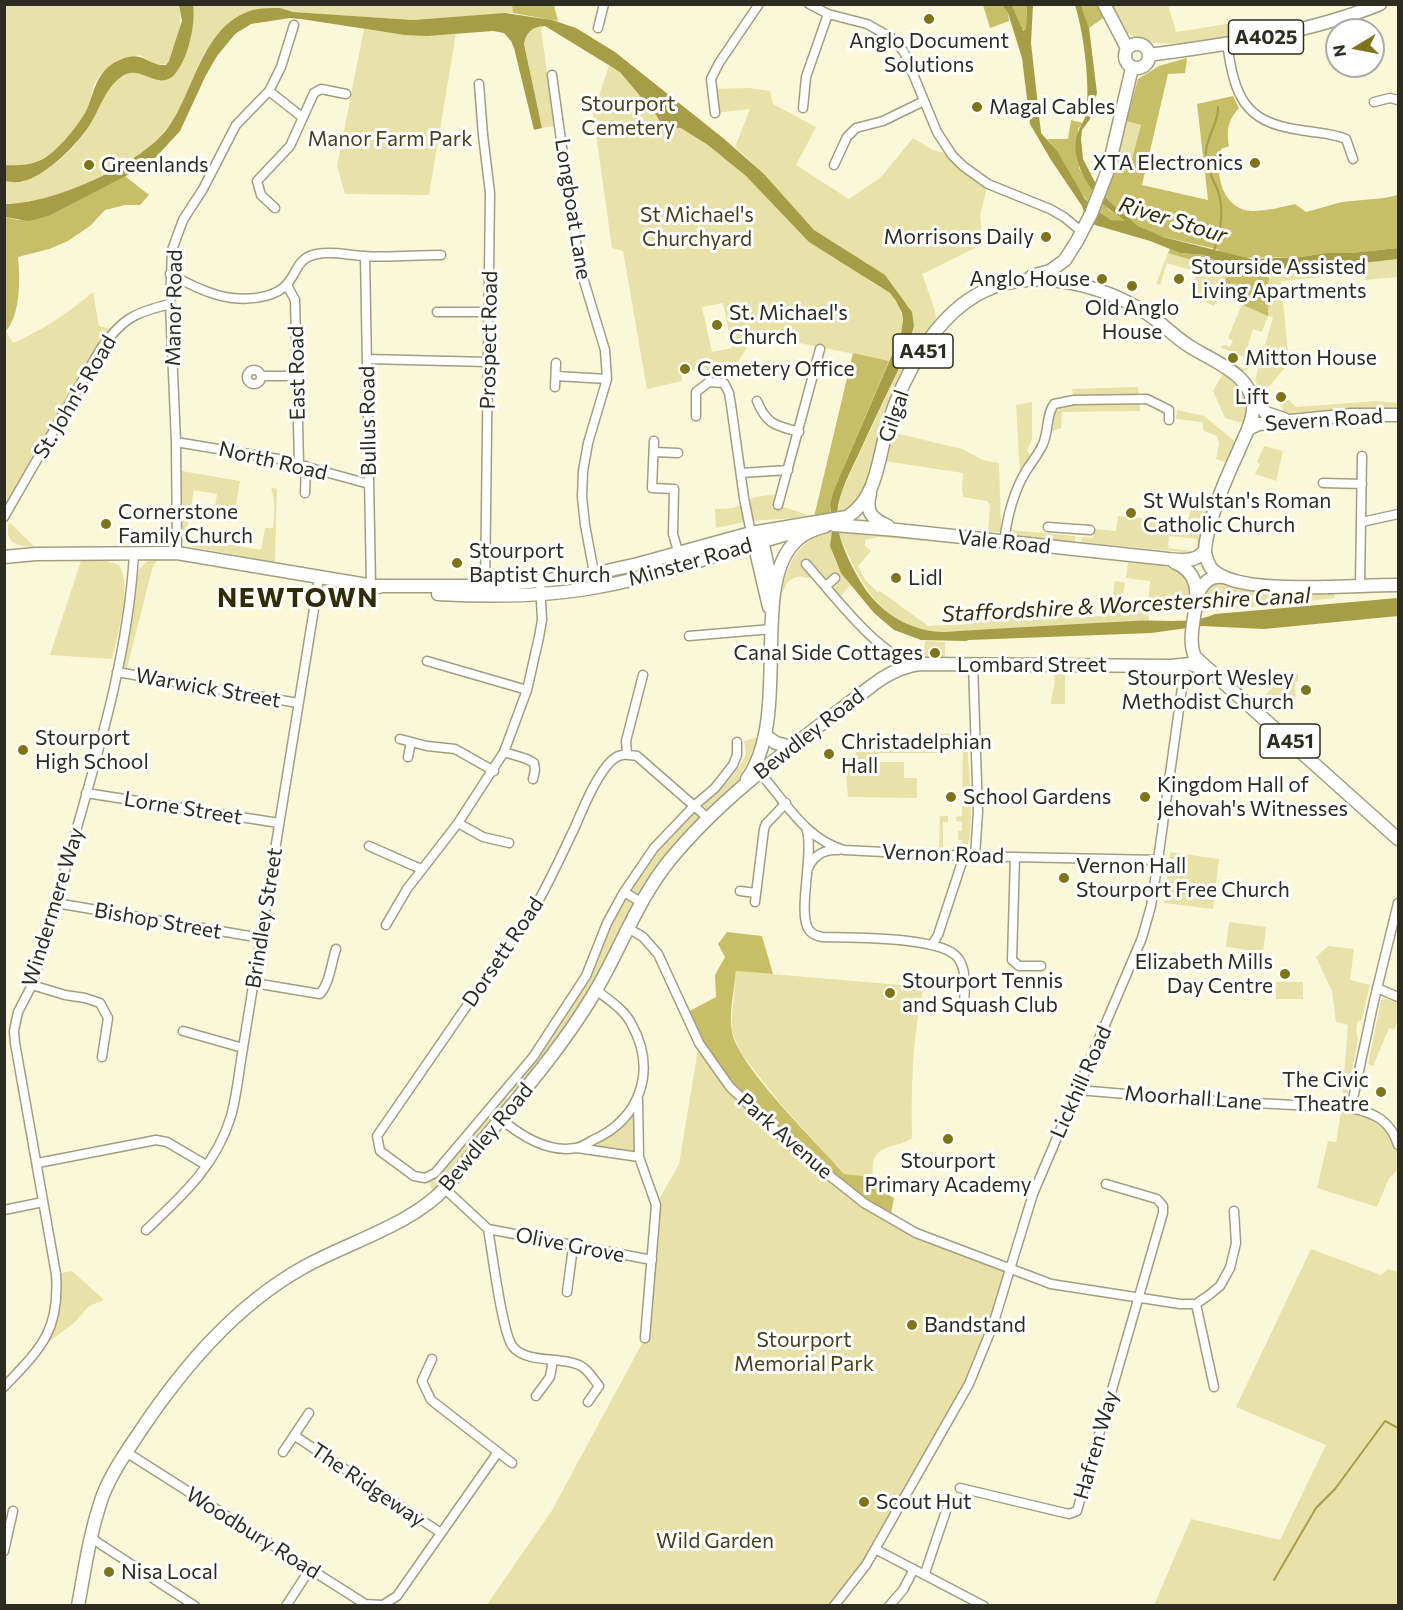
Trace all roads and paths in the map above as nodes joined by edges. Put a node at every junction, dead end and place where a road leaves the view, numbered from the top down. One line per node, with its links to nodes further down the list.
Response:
1 (604, 4): 8 (street)
2 (759, 4): 21 (street)
3 (809, 4): 6 (street)
4 (1104, 4): 10 (main road)
5 (1380, 4): 9 (main road, A4025)
6 (828, 14): 18 (street); 20 (street)
7 (294, 25): 15 (street, Manor Road)
8 (598, 28)
9 (1227, 44): 11 (main road, A4025); 23 (street)
10 (1127, 48): 11 (main road, A4025); 12 (main road)
11 (1149, 55): 12 (main road, A4025)
12 (1132, 68): 26 (main road)
13 (552, 75): 43 (street, Longboat Lane)
14 (479, 84): 35 (street, Prospect Road)
15 (269, 91): 22 (street); 29 (street, Manor Road)
16 (346, 94): 22 (street)
17 (1398, 100): 19 (street)
18 (924, 101): 24 (street); 26 (street)
19 (1374, 102)
20 (803, 108)
21 (715, 113)
22 (302, 117): 25 (street)
23 (1353, 159)
24 (834, 165)
25 (275, 208)
26 (1081, 233): 30 (main road); 32 (main road)
27 (441, 255): 28 (street)
28 (365, 256): 31 (street); 37 (street, Bullus Road)
29 (170, 274): 31 (street); 33 (street, Manor Road)
30 (1014, 281): 32 (main road, Gilgal / A451); 64 (main road, Gilgal / A451)
31 (286, 285): 41 (street, East Road)
32 (1087, 287): 45 (main road, A451)
33 (170, 304): 53 (street, Manor Road); 68 (street, St. John's Road)
34 (437, 312): 35 (street)
35 (489, 312): 38 (street, Prospect Road)
36 (820, 350): 52 (street)
37 (367, 359): 38 (street); 62 (street, Bullus Road)
38 (488, 362): 97 (street, Prospect Road)
39 (556, 363): 42 (street)
40 (261, 376): 41 (street)
41 (298, 376): 58 (street, East Road)
42 (556, 376): 43 (street); 44 (street)
43 (607, 379): 87 (street, Longboat Lane)
44 (555, 387)
45 (1250, 392): 50 (main road); 51 (main road)
46 (757, 401): 52 (street)
47 (1398, 415): 50 (main road, Severn Road)
48 (696, 416): 60 (street)
49 (1169, 420): 76 (street)
50 (1292, 420): 51 (main road, Severn Road)
51 (1250, 428): 79 (main road)
52 (799, 432): 59 (street)
53 (176, 441): 58 (street, North Road); 82 (street, Manor Road)
54 (654, 441): 55 (street)
55 (654, 452): 56 (street); 84 (street)
56 (678, 453)
57 (1362, 456): 63 (street)
58 (302, 465): 62 (street, North Road); 65 (street, East Road)
59 (788, 470): 60 (street); 66 (street)
60 (741, 473): 75 (street)
61 (1323, 483): 63 (street)
62 (369, 484): 94 (street, Bullus Road)
63 (1362, 484): 69 (street)
64 (872, 486): 70 (main road, Gilgal / A451); 73 (main road)
65 (305, 493)
66 (778, 505)
67 (1398, 514): 69 (street)
68 (4, 518)
69 (1362, 522): 92 (street)
70 (833, 523): 73 (main road, Vale Road); 75 (main road, Minster Road); 100 (main road)
71 (1048, 527): 72 (street)
72 (1079, 529): 74 (street); 78 (street)
73 (897, 530): 76 (main road, Vale Road)
74 (1090, 530)
75 (755, 534): 84 (main road, Minster Road); 100 (main road); 101 (main road)
76 (1004, 542): 78 (main road, Vale Road)
77 (4, 549): 81 (main road, Minster Road)
78 (1077, 550): 85 (main road, Vale Road)
79 (1205, 550): 85 (main road, Vale Road); 88 (main road)
80 (134, 553): 81 (main road, Minster Road); 82 (main road, Minster Road); 109 (street, Windermere Way)
81 (36, 554): 83 (main road, Minster Road)
82 (177, 554): 89 (main road, Minster Road)
83 (4, 557)
84 (680, 559): 87 (main road, Minster Road); 96 (main road, Minster Road)
85 (1168, 559): 99 (main road)
86 (806, 564): 95 (street)
87 (595, 574): 91 (main road, Minster Road); 96 (street, Longboat Lane)
88 (1223, 577): 92 (main road); 99 (main road)
89 (319, 578): 94 (main road, Minster Road); 112 (street, Brindley Street)
90 (835, 578): 95 (street)
91 (540, 582): 97 (main road, Minster Road); 98 (street)
92 (1360, 585): 93 (main road)
93 (1398, 585)
94 (371, 586): 97 (main road, Minster Road)
95 (826, 586): 105 (street)
96 (597, 587): 98 (main road, Minster Road)
97 (485, 591): 98 (main road, Minster Road)
98 (541, 595): 111 (street)
99 (1197, 597): 102 (main road)
100 (774, 598): 101 (main road)
101 (772, 629): 103 (street); 113 (main road)
102 (1192, 635): 107 (main road); 108 (main road, A451)
103 (689, 636)
104 (427, 661): 111 (street)
105 (915, 665): 106 (main road, Lombard Street); 117 (main road, Bewdley Road)
106 (973, 665): 107 (main road, Lombard Street); 137 (street)
107 (1185, 666): 108 (main road, Lombard Street); 139 (street, Lickhill Road)
108 (1210, 671): 132 (main road, A451)
109 (117, 672): 112 (street, Warwick Street); 125 (street, Windermere Way)
110 (643, 675): 119 (street)
111 (527, 690): 118 (street)
112 (298, 703): 129 (street, Brindley Street)
113 (766, 736): 117 (main road); 124 (main road)
114 (400, 739): 115 (street)
115 (411, 742): 120 (street); 121 (street)
116 (737, 742): 127 (street, Bewdley Road)
117 (792, 747): 122 (main road, Bewdley Road)
118 (504, 753): 121 (street); 123 (street)
119 (627, 754): 127 (street); 170 (street, Dorsett Road)
120 (408, 757)
121 (494, 771): 130 (street)
122 (760, 773): 124 (main road, Bewdley Road); 126 (street, Vernon Road)
123 (533, 779)
124 (743, 785): 128 (main road, Bewdley Road)
125 (86, 793): 129 (street, Lorne Street); 145 (street, Windermere Way)
126 (786, 803): 131 (street, Vernon Road); 142 (street)
127 (695, 805): 128 (street); 143 (street, Bewdley Road)
128 (709, 819): 144 (main road, Bewdley Road)
129 (279, 823): 149 (street, Brindley Street)
130 (458, 823): 133 (street); 140 (street)
131 (807, 831): 135 (street, Vernon Road); 141 (street)
132 (1398, 838)
133 (509, 843)
134 (369, 846): 140 (street)
135 (844, 850): 136 (street, Vernon Road); 141 (street)
136 (964, 856): 137 (street, Vernon Road); 150 (street)
137 (975, 856): 138 (street, Vernon Road)
138 (1015, 857): 139 (street, Vernon Road); 152 (street)
139 (1158, 860): 162 (street, Lickhill Road)
140 (421, 869): 147 (street)
141 (807, 871): 150 (street)
142 (740, 891)
143 (624, 892): 144 (street); 163 (street, Bewdley Road)
144 (641, 902): 148 (main road, Bewdley Road)
145 (56, 903): 149 (street, Bishop Street); 154 (street, Windermere Way)
146 (1398, 903): 155 (street)
147 (386, 925)
148 (628, 928): 156 (main road, Bewdley Road); 183 (street, Park Avenue)
149 (261, 938): 153 (street, Brindley Street)
150 (932, 945): 158 (street)
151 (336, 949): 153 (street)
152 (1041, 966)
153 (254, 983): 160 (street, Brindley Street)
154 (32, 985): 161 (street); 172 (street, Windermere Way)
155 (1377, 988): 157 (street); 166 (street)
156 (596, 990): 164 (street); 165 (main road, Bewdley Road)
157 (1398, 996)
158 (964, 1009)
159 (183, 1031): 160 (street)
160 (243, 1048): 173 (street, Brindley Street)
161 (102, 1058)
162 (1078, 1090): 166 (street, Moorhall Lane); 183 (street, Lickhill Road)
163 (504, 1092): 165 (street); 170 (street, Bewdley Road)
164 (638, 1100): 169 (street); 171 (street, Olive Grove)
165 (516, 1102): 167 (main road, Bewdley Road)
166 (1351, 1108): 168 (street, Moorhall Lane)
167 (501, 1119): 169 (street); 175 (main road, Bewdley Road)
168 (1398, 1145)
169 (577, 1148): 171 (street)
170 (380, 1151)
171 (639, 1157): 182 (street, Olive Grove)
172 (38, 1163): 173 (street); 176 (street, Windermere Way)
173 (206, 1165): 180 (street, Brindley Street)
174 (1106, 1184): 185 (street)
175 (445, 1189): 179 (street, Olive Grove); 196 (main road, Bewdley Road)
176 (43, 1202): 177 (street); 190 (street, Windermere Way)
177 (4, 1210)
178 (1234, 1210): 186 (street)
179 (488, 1229): 181 (street, Olive Grove); 189 (street, Olive Grove)
180 (146, 1230)
181 (573, 1246): 182 (street, Olive Grove); 184 (street)
182 (652, 1260): 187 (street, Olive Grove)
183 (1011, 1269): 185 (street, Park Avenue); 205 (street, Lickhill Road)
184 (567, 1292)
185 (1140, 1298): 186 (street, Park Avenue); 200 (street, Hafren Way)
186 (1196, 1304): 191 (street)
187 (645, 1338)
188 (432, 1359): 198 (street)
189 (553, 1360): 192 (street); 193 (street)
190 (4, 1387)
191 (1214, 1387)
192 (536, 1396)
193 (588, 1402)
194 (309, 1413): 195 (street)
195 (295, 1436): 197 (street); 203 (street, The Ridgeway)
196 (126, 1452): 204 (main road, Bewdley Road); 207 (street, Woodbury Road)
197 (283, 1452)
198 (498, 1452): 199 (street); 203 (street, The Ridgeway)
199 (512, 1463)
200 (960, 1488)
201 (946, 1508): 209 (street)
202 (14, 1511): 206 (street)
203 (441, 1533): 214 (street, The Ridgeway)
204 (91, 1538): 211 (main road, Bewdley Road); 212 (street)
205 (875, 1549): 208 (street); 215 (street, Lickhill Road)
206 (4, 1551)
207 (310, 1569): 213 (street); 214 (street, Woodbury Road)
208 (914, 1569): 209 (street); 216 (street)
209 (925, 1574): 210 (street)
210 (971, 1602): 217 (street)
211 (78, 1605)
212 (195, 1605)
213 (286, 1605)
214 (383, 1605)
215 (834, 1605)
216 (889, 1605)
217 (984, 1605)

